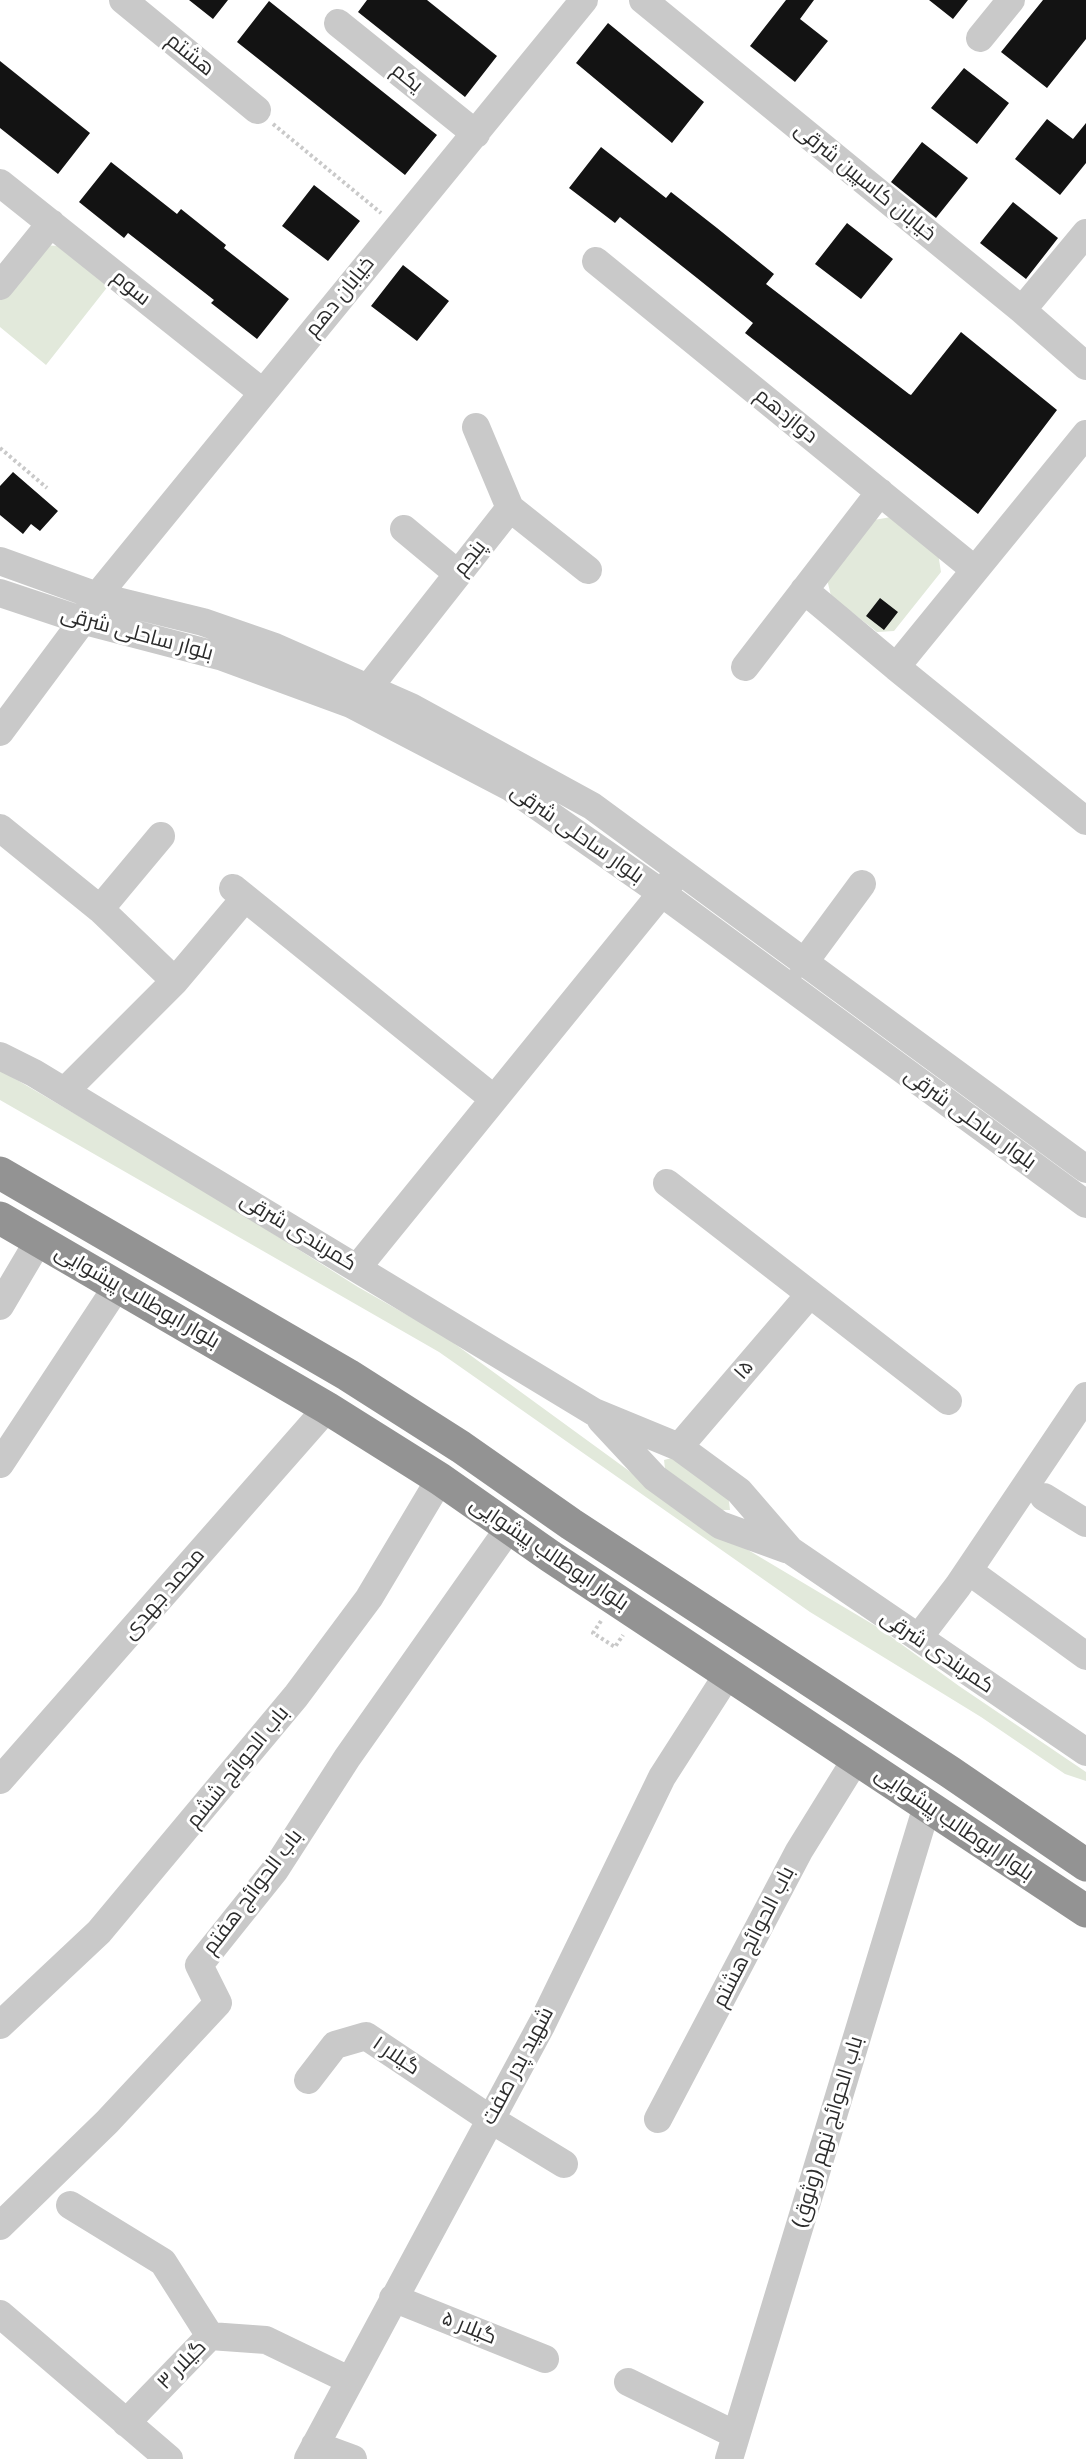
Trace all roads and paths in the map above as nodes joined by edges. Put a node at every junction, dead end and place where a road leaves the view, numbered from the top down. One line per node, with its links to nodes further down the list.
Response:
1 (123, 0): 7 (street, هشتم)
2 (585, 0): 8 (street, خیابان دهم)
3 (643, 0): 15 (street, خیابان کاسپین شرقی)
4 (1011, 0): 6 (street)
5 (338, 23): 8 (street, یکم)
6 (980, 38)
7 (257, 110): 11 (path)
8 (476, 134): 11 (street, خیابان دهم)
9 (0, 183): 10 (street, سوم)
10 (51, 223): 14 (street); 17 (street, سوم)
11 (398, 227): 17 (street, خیابان دهم)
12 (1086, 233): 15 (street)
13 (596, 261): 22 (street, دوازدهم)
14 (0, 286)
15 (1022, 310): 16 (street, خیابان کاسپین شرقی)
16 (1086, 366)
17 (262, 393): 31 (street, خیابان دهم)
18 (476, 427): 23 (street)
19 (1086, 434): 27 (street)
20 (0, 448): 21 (path)
21 (46, 488)
22 (880, 492): 27 (street, دوازدهم); 29 (street)
23 (510, 508): 26 (street); 28 (street, پنجم)
24 (404, 529): 28 (street)
25 (0, 561): 31 (street, بلوار ساحلی شرقی)
26 (588, 570)
27 (975, 570): 33 (street)
28 (458, 574): 34 (street, پنجم)
29 (804, 590): 32 (street); 33 (street)
30 (0, 593): 31 (street, بلوار ساحلی شرقی)
31 (91, 608): 34 (street, بلوار ساحلی شرقی); 35 (street); 41 (street, بلوار ساحلی شرقی)
32 (745, 667)
33 (896, 667): 36 (street)
34 (369, 687): 39 (street, بلوار ساحلی شرقی)
35 (0, 732)
36 (1086, 821)
37 (0, 828): 42 (street)
38 (160, 836): 42 (street)
39 (679, 870): 41 (street); 43 (street, بلوار ساحلی شرقی)
40 (862, 884): 43 (street)
41 (663, 894): 47 (street); 51 (street, بلوار ساحلی شرقی)
42 (100, 909): 44 (street)
43 (803, 964): 48 (street, بلوار ساحلی شرقی)
44 (175, 981): 46 (street); 47 (street)
45 (0, 1056): 46 (street, کمربندی شرقی)
46 (65, 1091): 54 (street, کمربندی شرقی)
47 (494, 1099): 54 (street)
48 (1086, 1169)
49 (0, 1173): 79 (highway, بلوار ابوطالب پیشوایی)
50 (667, 1183): 56 (street)
51 (1086, 1204)
52 (0, 1218): 53 (highway, بلوار ابوطالب پیشوایی)
53 (39, 1240): 55 (highway, بلوار ابوطالب پیشوایی); 57 (street)
54 (357, 1268): 61 (street, کمربندی شرقی)
55 (118, 1286): 60 (highway, بلوار ابوطالب پیشوایی); 63 (street)
56 (810, 1294): 59 (street); 62 (street, ۱۵)
57 (0, 1306)
58 (1086, 1396): 71 (street)
59 (948, 1401)
60 (327, 1408): 64 (highway, بلوار ابوطالب پیشوایی); 77 (street, محمد جهدی)
61 (594, 1412): 62 (street, کمربندی شرقی); 68 (street, کمربندی شرقی)
62 (679, 1447): 68 (street, کمربندی شرقی)
63 (0, 1464)
64 (440, 1479): 67 (highway, بلوار ابوطالب پیشوایی); 81 (street, باب الحوائج ششم)
65 (1044, 1497): 66 (street)
66 (1086, 1523)
67 (509, 1528): 74 (highway, بلوار ابوطالب پیشوایی); 87 (street, باب الحوائج هفتم)
68 (790, 1550): 71 (street, کمربندی شرقی)
69 (977, 1577): 73 (street)
70 (593, 1633): 72 (path)
71 (919, 1637): 75 (street, کمربندی شرقی)
72 (615, 1647)
73 (1086, 1656)
74 (728, 1674): 76 (highway, بلوار ابوطالب پیشوایی); 83 (street, شهید پدر صفت)
75 (1086, 1752)
76 (856, 1759): 78 (highway, بلوار ابوطالب پیشوایی); 84 (street, باب الحوائج هشتم)
77 (0, 1780)
78 (927, 1806): 80 (highway, بلوار ابوطالب پیشوایی); 95 (street, باب الحوائج نهم (وثوق))
79 (1086, 1865)
80 (1086, 1911)
81 (0, 2025)
82 (308, 2080): 83 (street, گیلار ۱)
83 (490, 2119): 85 (street, گیلار ۱); 88 (street, شهید پدر صفت)
84 (658, 2119)
85 (564, 2164)
86 (70, 2205): 90 (street)
87 (0, 2226)
88 (393, 2298): 91 (street, گیلار ۵); 92 (street, شهید پدر صفت)
89 (0, 2314): 94 (street)
90 (210, 2336): 92 (street, گیلار ۳); 94 (street, گیلار ۳)
91 (545, 2359)
92 (349, 2380): 96 (street, شهید پدر صفت)
93 (628, 2382): 95 (street)
94 (126, 2423): 97 (street)
95 (732, 2447)
96 (312, 2452): 98 (street)
97 (169, 2459)
98 (353, 2459)

